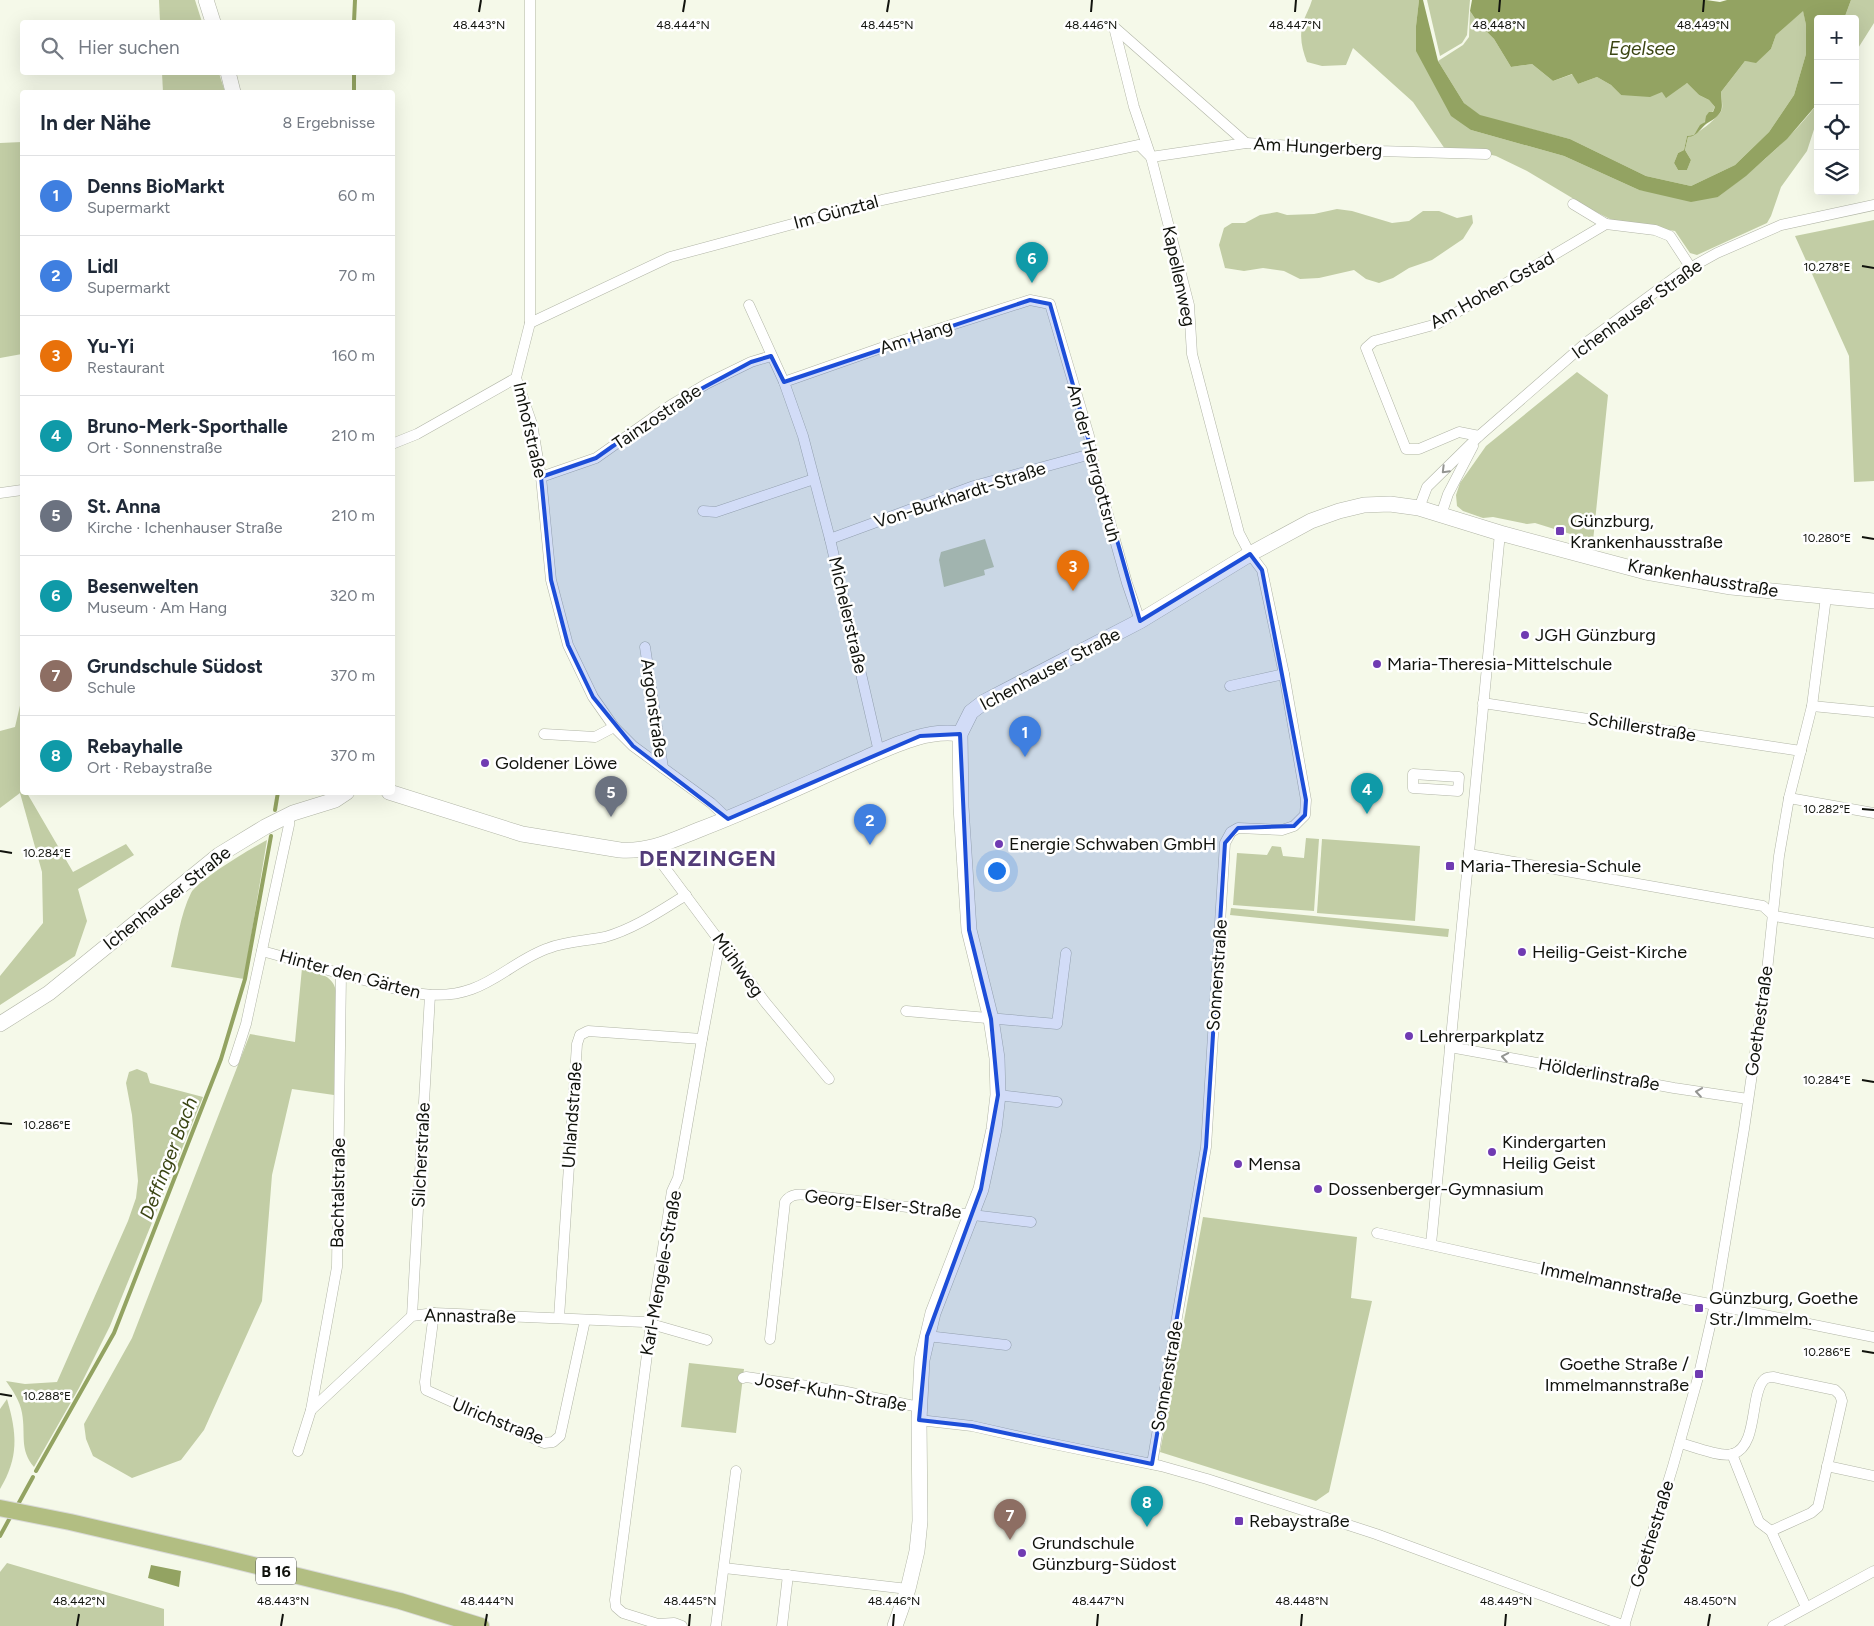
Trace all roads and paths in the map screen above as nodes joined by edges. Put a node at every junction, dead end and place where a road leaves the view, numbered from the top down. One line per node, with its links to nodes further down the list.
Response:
1 (206, 0): 3 (street)
2 (530, 0): 15 (street, Imhofstraße)
3 (212, 20)
4 (229, 75): 5 (street)
5 (233, 90)
6 (1246, 143): 7 (street, Am Hungerberg); 8 (street, Am Hungerberg); 8 (street, Kapellenweg)
7 (1486, 154)
8 (1151, 156): 15 (street, Im Günztal); 31 (street, Kapellenweg)
9 (1573, 204): 11 (street)
10 (1874, 205): 12 (street, Ichenhauser Straße)
11 (1606, 224): 12 (street); 19 (street, Am Hohen Gstad)
12 (1691, 268): 19 (street, Ichenhauser Straße)
13 (749, 304): 16 (street, Michelerstraße)
14 (1050, 304): 18 (street, Am Hang); 21 (street, An der Herrgottsruh)
15 (530, 323): 17 (street, Imhofstraße)
16 (772, 356): 18 (street, Michelerstraße); 22 (street, Tainzostraße)
17 (516, 378): 20 (street); 22 (street, Imhofstraße)
18 (784, 382): 23 (street, Michelerstraße)
19 (1478, 436): 26 (street, Ichenhauser Straße, one-way to 26); 28 (street, Ichenhauser Straße)
20 (395, 443)
21 (1091, 454): 30 (street, Von-Burkhardt-Straße); 34 (street, An der Herrgottsruh)
22 (542, 477): 41 (street, Imhofstraße)
23 (814, 479): 27 (street); 30 (street, Michelerstraße)
24 (20, 490): 25 (street)
25 (0, 493)
26 (1419, 508): 28 (street, Krankenhausstraße); 31 (street, Ichenhauser Straße)
27 (703, 511)
28 (1441, 515): 29 (street, Krankenhausstraße)
29 (1500, 533): 32 (street, Krankenhausstraße); 38 (street)
30 (830, 539): 45 (street, Michelerstraße)
31 (1250, 554): 34 (street, Ichenhauser Straße); 36 (street, Sonnenstraße)
32 (1826, 597): 33 (street, Krankenhausstraße); 39 (street, Goethestraße)
33 (1874, 601)
34 (1140, 621): 43 (street, Ichenhauser Straße)
35 (645, 647): 46 (street, Argonstraße)
36 (1284, 674): 37 (street); 94 (street, Sonnenstraße)
37 (1230, 686)
38 (1483, 703): 44 (street, Schillerstraße); 54 (street)
39 (1812, 706): 40 (street); 44 (street, Goethestraße)
40 (1874, 712)
41 (614, 727): 42 (street); 46 (street, Imhofstraße)
42 (544, 734)
43 (960, 734): 45 (street); 64 (street)
44 (1801, 751): 49 (street, Goethestraße)
45 (880, 752): 52 (street)
46 (663, 768): 52 (street, Imhofstraße)
47 (395, 794): 53 (street)
48 (342, 795): 51 (street, Ichenhauser Straße)
49 (1789, 798): 50 (street); 56 (street, Goethestraße)
50 (1874, 813)
51 (288, 816): 59 (street); 65 (street, Ichenhauser Straße)
52 (728, 819): 53 (street)
53 (651, 849): 55 (street, Mühlweg)
54 (1469, 854): 56 (street); 67 (street)
55 (686, 895): 58 (street, Mühlweg); 62 (street, Hinter den Gärten)
56 (1774, 916): 57 (street); 71 (street, Goethestraße)
57 (1874, 933)
58 (720, 942): 66 (street, Karl-Mengele-Straße); 69 (street, Mühlweg)
59 (262, 951): 61 (street, Hinter den Gärten); 68 (street)
60 (1066, 953): 64 (street)
61 (341, 974): 62 (street, Hinter den Gärten); 89 (street, Bachtalstraße)
62 (430, 995): 79 (street, Silcherstraße)
63 (906, 1011): 64 (street)
64 (992, 1019): 70 (street)
65 (0, 1024)
66 (702, 1039): 80 (street, Uhlandstraße); 82 (street, Karl-Mengele-Straße)
67 (1450, 1047): 71 (street, Hölderlinstraße, one-way to 67); 76 (street)
68 (234, 1061)
69 (829, 1079)
70 (998, 1095): 72 (street); 73 (street)
71 (1748, 1099): 77 (street, Goethestraße)
72 (1057, 1102)
73 (972, 1214): 74 (street); 83 (street); 85 (street, Georg-Elser-Straße)
74 (1031, 1222)
75 (1377, 1233): 76 (street, Immelmannstraße)
76 (1431, 1244): 77 (street, Immelmannstraße)
77 (1715, 1304): 84 (street, Immelmannstraße); 91 (street, Goethestraße)
78 (434, 1313): 79 (street, Annastraße); 80 (street, Annastraße); 81 (street, Ulrichstraße)
79 (412, 1316): 89 (street, Annastraße)
80 (559, 1318): 81 (street, Annastraße)
81 (585, 1320): 82 (street, Annastraße)
82 (651, 1324): 86 (street, Annastraße); 106 (street, Karl-Mengele-Straße)
83 (927, 1336): 87 (street); 90 (street)
84 (1874, 1337)
85 (770, 1339)
86 (707, 1340)
87 (1006, 1345)
88 (743, 1378): 90 (street, Josef-Kuhn-Straße)
89 (311, 1410): 92 (street, Annastraße)
90 (919, 1414): 94 (street); 103 (street)
91 (1680, 1443): 93 (street); 110 (street, Goethestraße)
92 (298, 1451)
93 (1732, 1454): 95 (street); 99 (street)
94 (1152, 1464): 110 (street)
95 (1827, 1466): 97 (street); 99 (street)
96 (736, 1471): 100 (street)
97 (1874, 1476)
98 (0, 1508): 105 (main road, B 16)
99 (1771, 1531): 104 (street)
100 (724, 1568): 102 (street); 107 (street)
101 (1874, 1571): 104 (street)
102 (788, 1576): 103 (street); 108 (street)
103 (908, 1589): 109 (street)
104 (1806, 1607): 111 (street)
105 (481, 1626)
106 (682, 1626)
107 (716, 1626)
108 (782, 1626)
109 (895, 1626)
110 (1625, 1626)
111 (1773, 1626)

